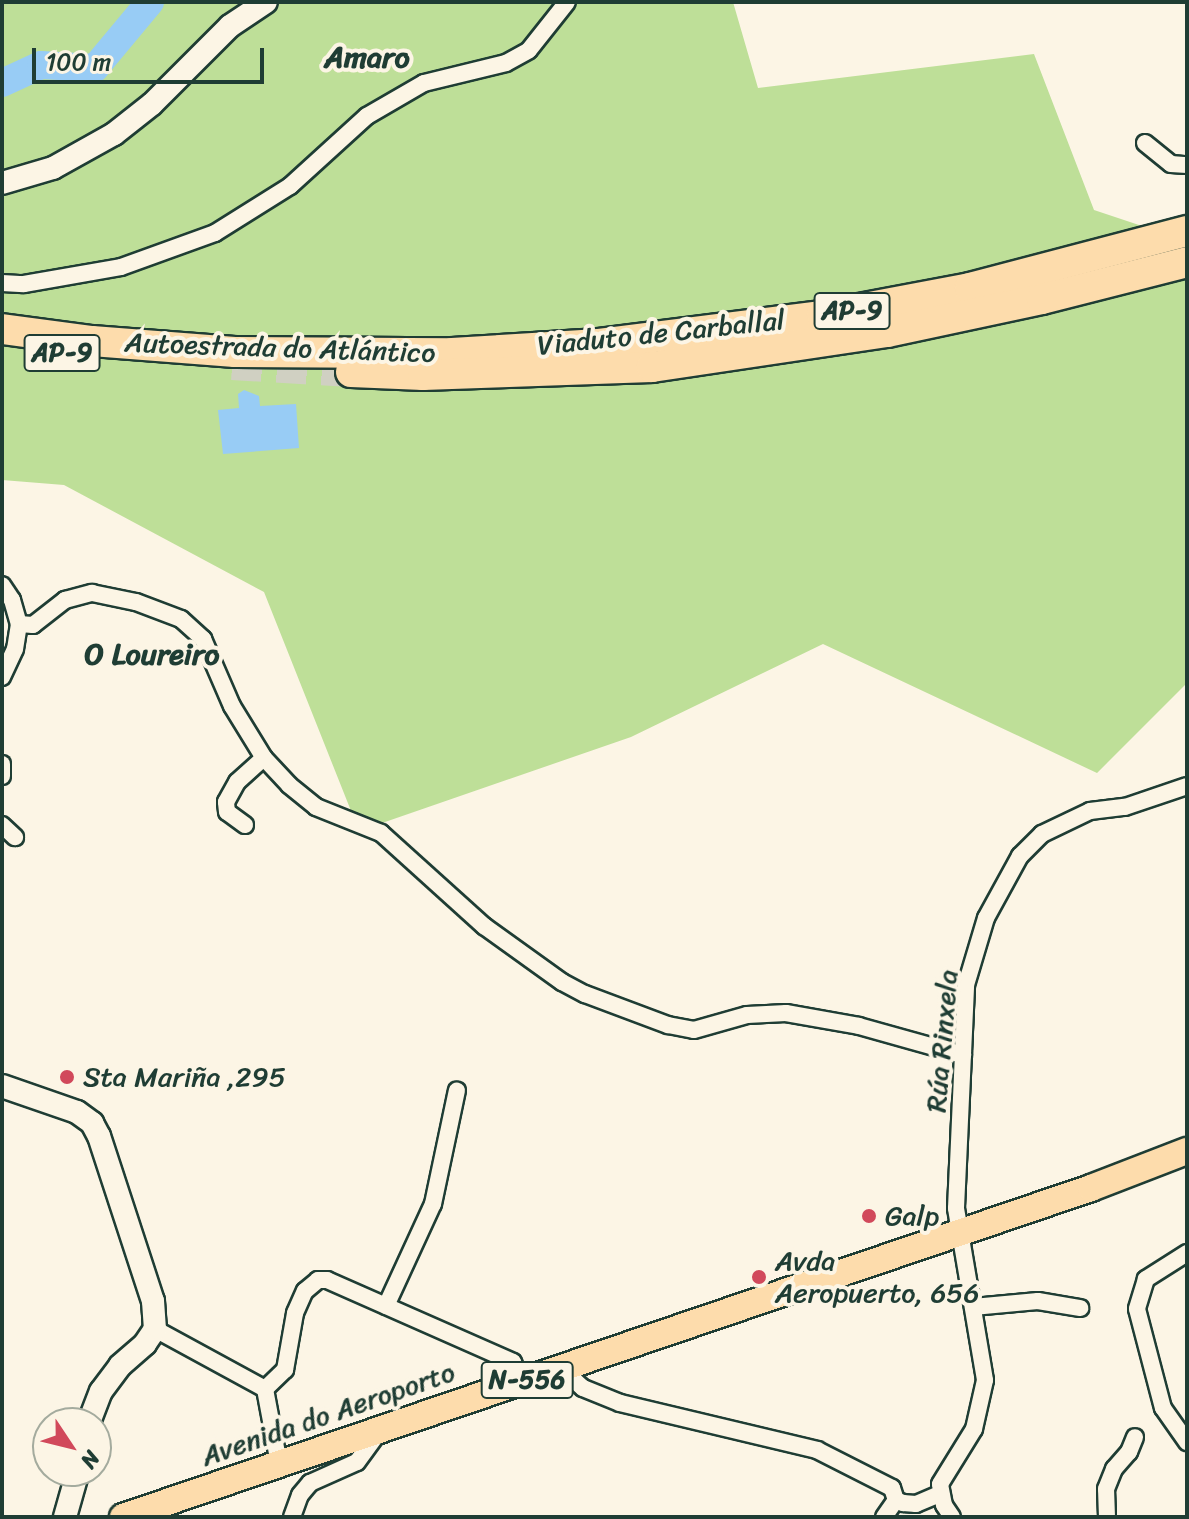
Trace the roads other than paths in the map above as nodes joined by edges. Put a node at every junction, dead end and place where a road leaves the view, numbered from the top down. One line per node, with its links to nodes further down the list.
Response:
1 (266, 2): 5 (main road)
2 (567, 2): 8 (street)
3 (1145, 143): 4 (street)
4 (1187, 165)
5 (2, 183)
6 (1187, 231): 12 (highway, Viaduto de Carballal / AP-9)
7 (1187, 262): 12 (highway, Viaduto de Carballal / AP-9)
8 (2, 283)
9 (2, 329): 12 (highway, Autoestrada do Atlántico / AP-9)
10 (2, 348): 11 (highway, Autoestrada do Atlántico / AP-9)
11 (122, 358)
12 (513, 360): 13 (highway, Autoestrada do Atlántico / AP-9)
13 (351, 372)
14 (2, 585): 15 (street)
15 (19, 624): 16 (street); 17 (street)
16 (2, 677)
17 (264, 758): 21 (street); 22 (street)
18 (2, 764): 19 (street)
19 (2, 776)
20 (1187, 786): 22 (street, Rúa Rinxela)
21 (245, 825)
22 (963, 1055): 26 (street, Rúa Rinxela)
23 (2, 1086): 31 (main road)
24 (457, 1090): 28 (street)
25 (1187, 1151): 26 (main road, Avenida do Aeroporto / N-556)
26 (958, 1234): 29 (street, Rúa Rinxela); 32 (main road, Avenida do Aeroporto / N-556)
27 (1187, 1253): 38 (street)
28 (386, 1306): 33 (street); 34 (street)
29 (973, 1307): 30 (street); 41 (street, Rúa Rinxela)
30 (1080, 1308)
31 (155, 1329): 34 (street); 35 (main road)
32 (571, 1365): 33 (main road, Avenida do Aeroporto / N-556); 42 (street)
33 (521, 1382): 36 (main road, Avenida do Aeroporto / N-556)
34 (265, 1389): 39 (street)
35 (95, 1407)
36 (380, 1430): 39 (main road, Avenida do Aeroporto / N-556); 45 (street)
37 (1135, 1437): 48 (street)
38 (1187, 1442)
39 (279, 1464): 44 (main road, Avenida do Aeroporto / N-556)
40 (73, 1487): 43 (main road)
41 (940, 1494): 42 (street); 47 (street)
42 (896, 1500): 46 (street)
43 (65, 1517)
44 (123, 1517)
45 (292, 1517)
46 (884, 1517)
47 (952, 1517)
48 (1107, 1517)

